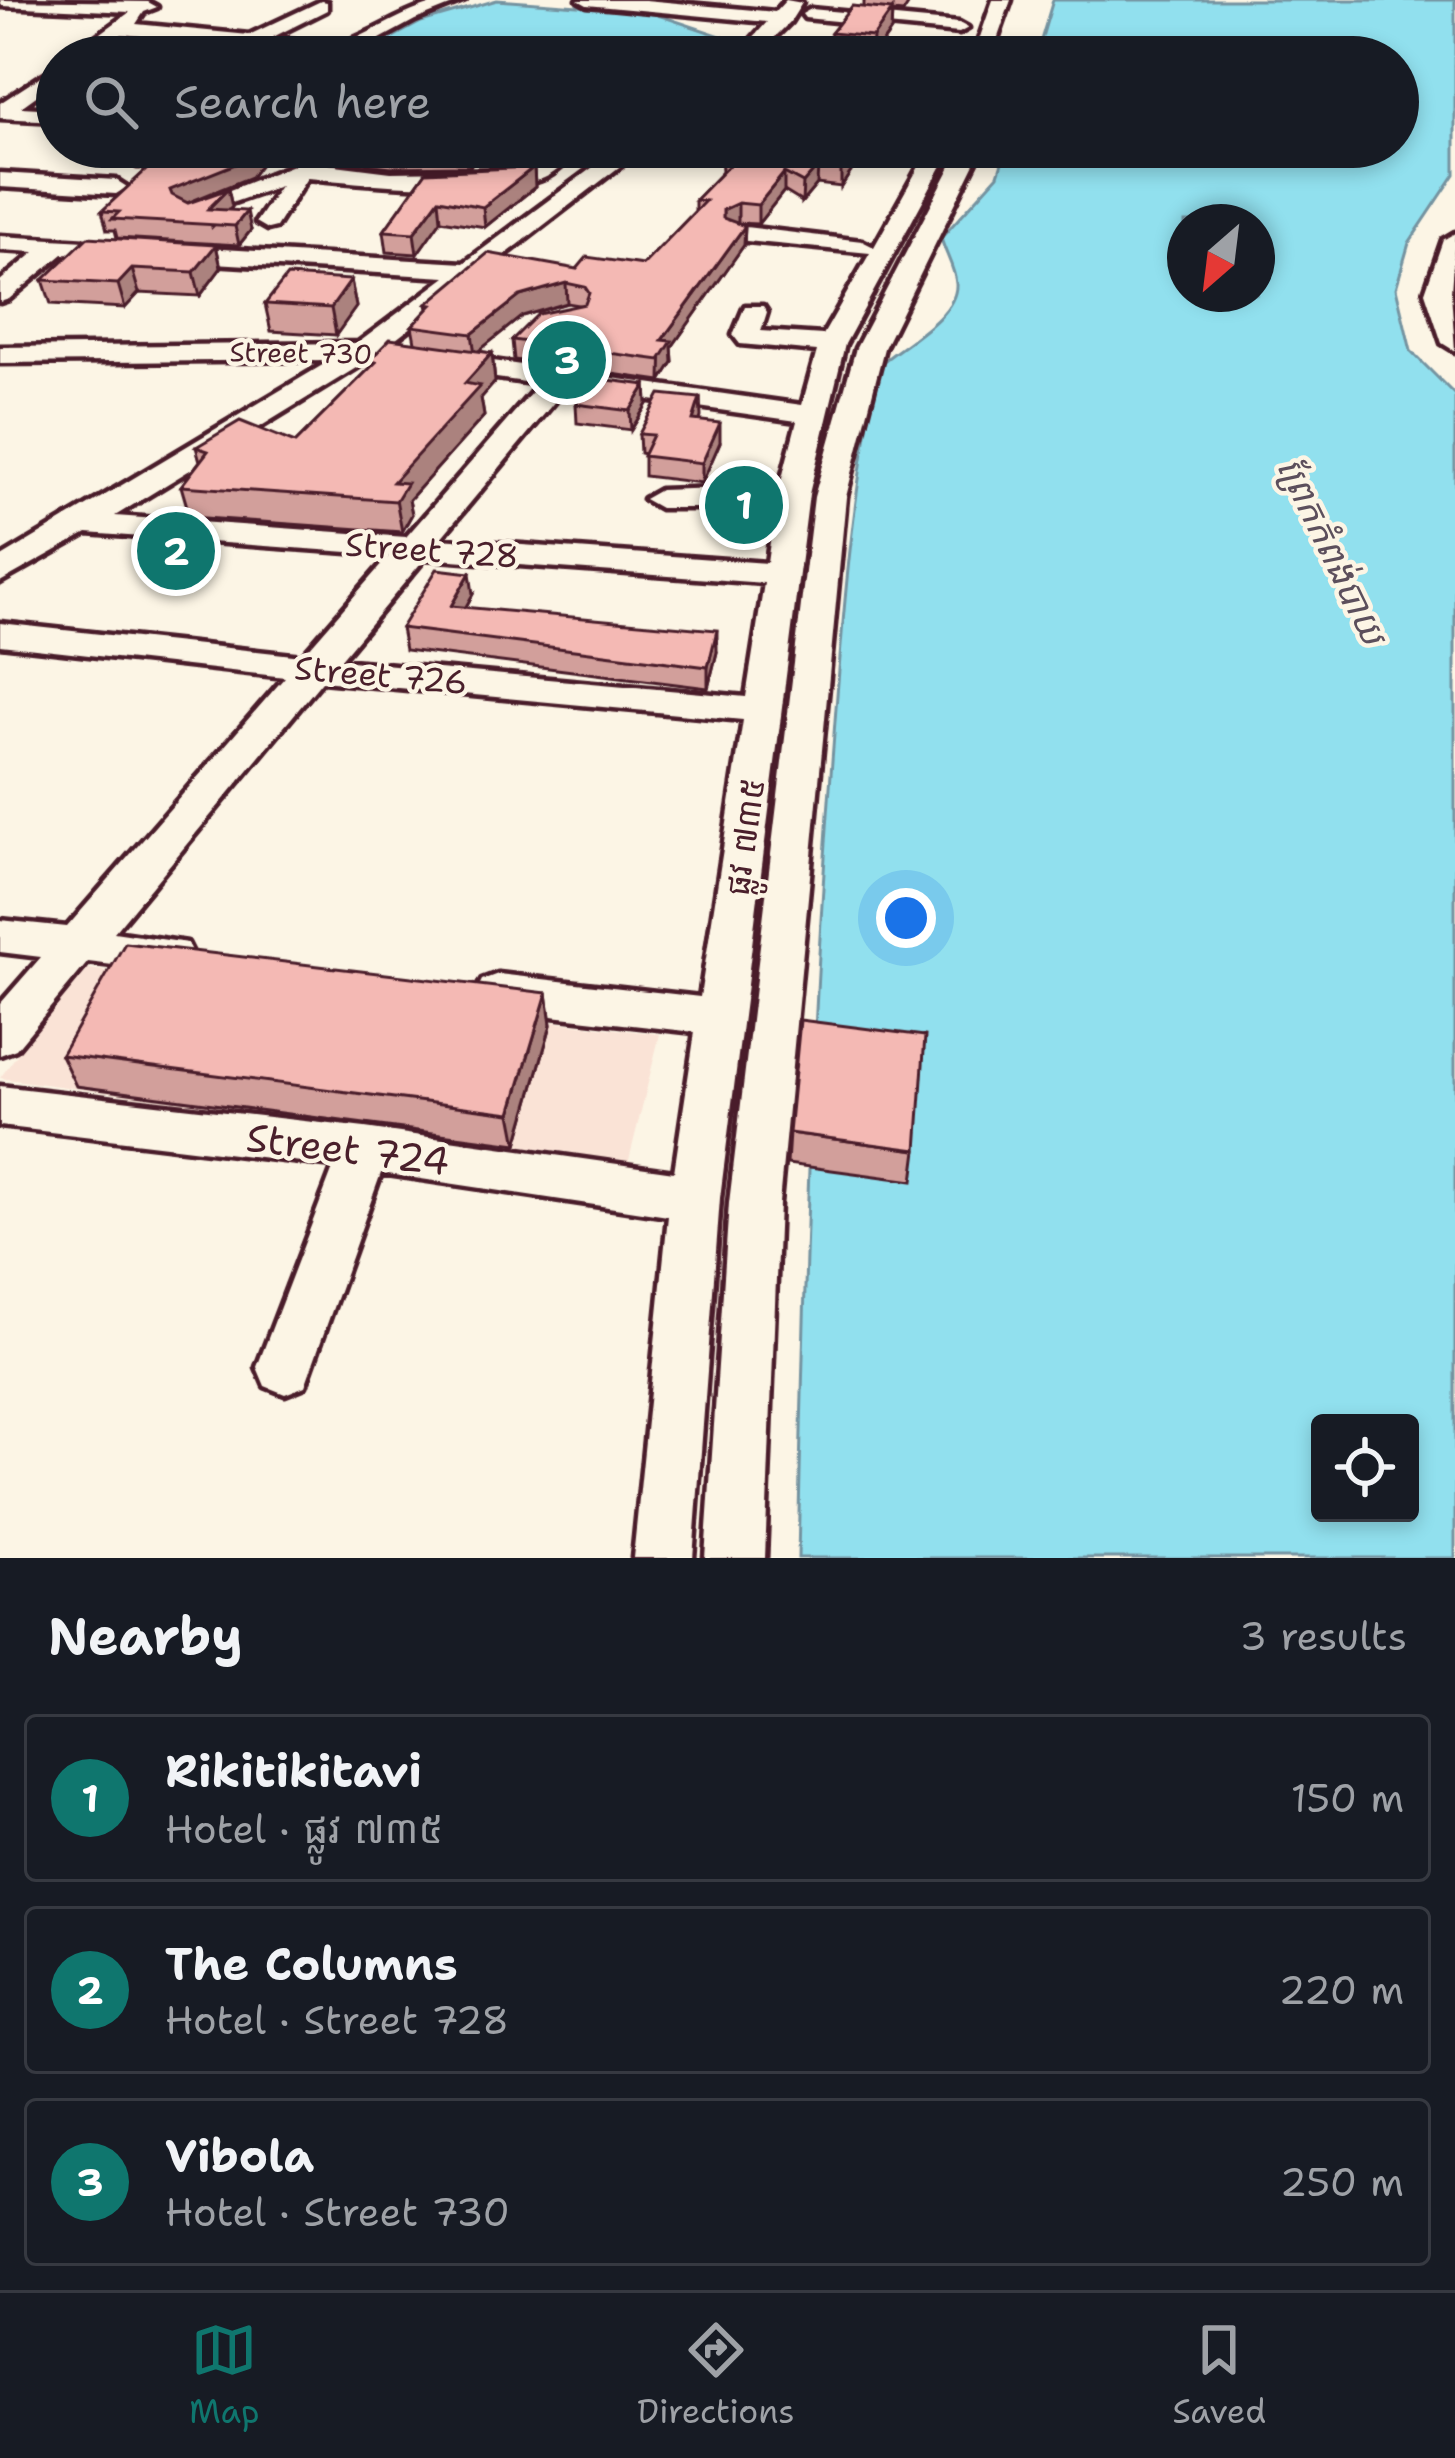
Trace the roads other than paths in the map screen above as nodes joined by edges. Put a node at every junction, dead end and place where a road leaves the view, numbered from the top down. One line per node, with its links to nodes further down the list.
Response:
1 (456, 0): 14 (street)
2 (587, 0): 8 (street)
3 (1002, 0): 10 (street)
4 (2, 1): 5 (street)
5 (73, 2): 6 (street)
6 (153, 3): 9 (street)
7 (321, 6): 13 (street)
8 (796, 11): 10 (street); 15 (street)
9 (118, 28): 11 (street); 12 (street)
10 (973, 32): 16 (street)
11 (107, 36)
12 (217, 36)
13 (260, 36)
14 (371, 36)
15 (768, 36)
16 (974, 36)
17 (36, 87): 18 (street)
18 (0, 112): 19 (street)
19 (36, 114)
20 (305, 168): 25 (street)
21 (545, 168): 25 (street)
22 (606, 168): 35 (street)
23 (927, 168): 34 (street, ផ្លូវ ៧៣៥)
24 (961, 168): 67 (street)
25 (301, 172): 28 (street); 29 (street)
26 (0, 180): 27 (street)
27 (116, 187)
28 (191, 210)
29 (268, 222)
30 (737, 232): 34 (street)
31 (1455, 240): 40 (street)
32 (0, 243): 33 (street)
33 (58, 247): 35 (street); 36 (street)
34 (875, 249): 41 (street, ផ្លូវ ៧៣៥)
35 (468, 271): 42 (street)
36 (10, 275): 37 (street)
37 (0, 294)
38 (754, 312): 41 (street)
39 (513, 339): 44 (street)
40 (1455, 343)
41 (832, 344): 46 (street, ផ្លូវ ៧៣៥)
42 (364, 351): 43 (street, Street 730); 44 (street, Street 730); 49 (street)
43 (0, 355)
44 (481, 369): 45 (street, Street 730)
45 (557, 381): 46 (street, Street 730); 50 (street)
46 (813, 415): 48 (street, ផ្លូវ ៧៣៥)
47 (660, 499): 48 (street)
48 (791, 507): 52 (street, ផ្លូវ ៧៣៥)
49 (82, 523): 50 (street, Street 728); 51 (street)
50 (416, 550): 52 (street, Street 728); 54 (street)
51 (0, 572)
52 (782, 574): 55 (street, ផ្លូវ ៧៣៥)
53 (0, 634): 54 (street, Street 726)
54 (315, 669): 55 (street, Street 726); 57 (street)
55 (762, 710): 60 (street, ផ្លូវ ៧៣៥)
56 (0, 936): 57 (street)
57 (76, 945): 58 (street); 61 (street)
58 (219, 961)
59 (458, 988): 60 (street)
60 (719, 1017): 64 (street, ផ្លូវ ៧៣៥)
61 (0, 1036)
62 (0, 1106): 63 (street, Street 724)
63 (364, 1149): 64 (street, Street 724); 65 (street)
64 (695, 1198): 66 (street, ផ្លូវ ៧៣៥)
65 (285, 1367)
66 (663, 1558)
67 (735, 1558)

